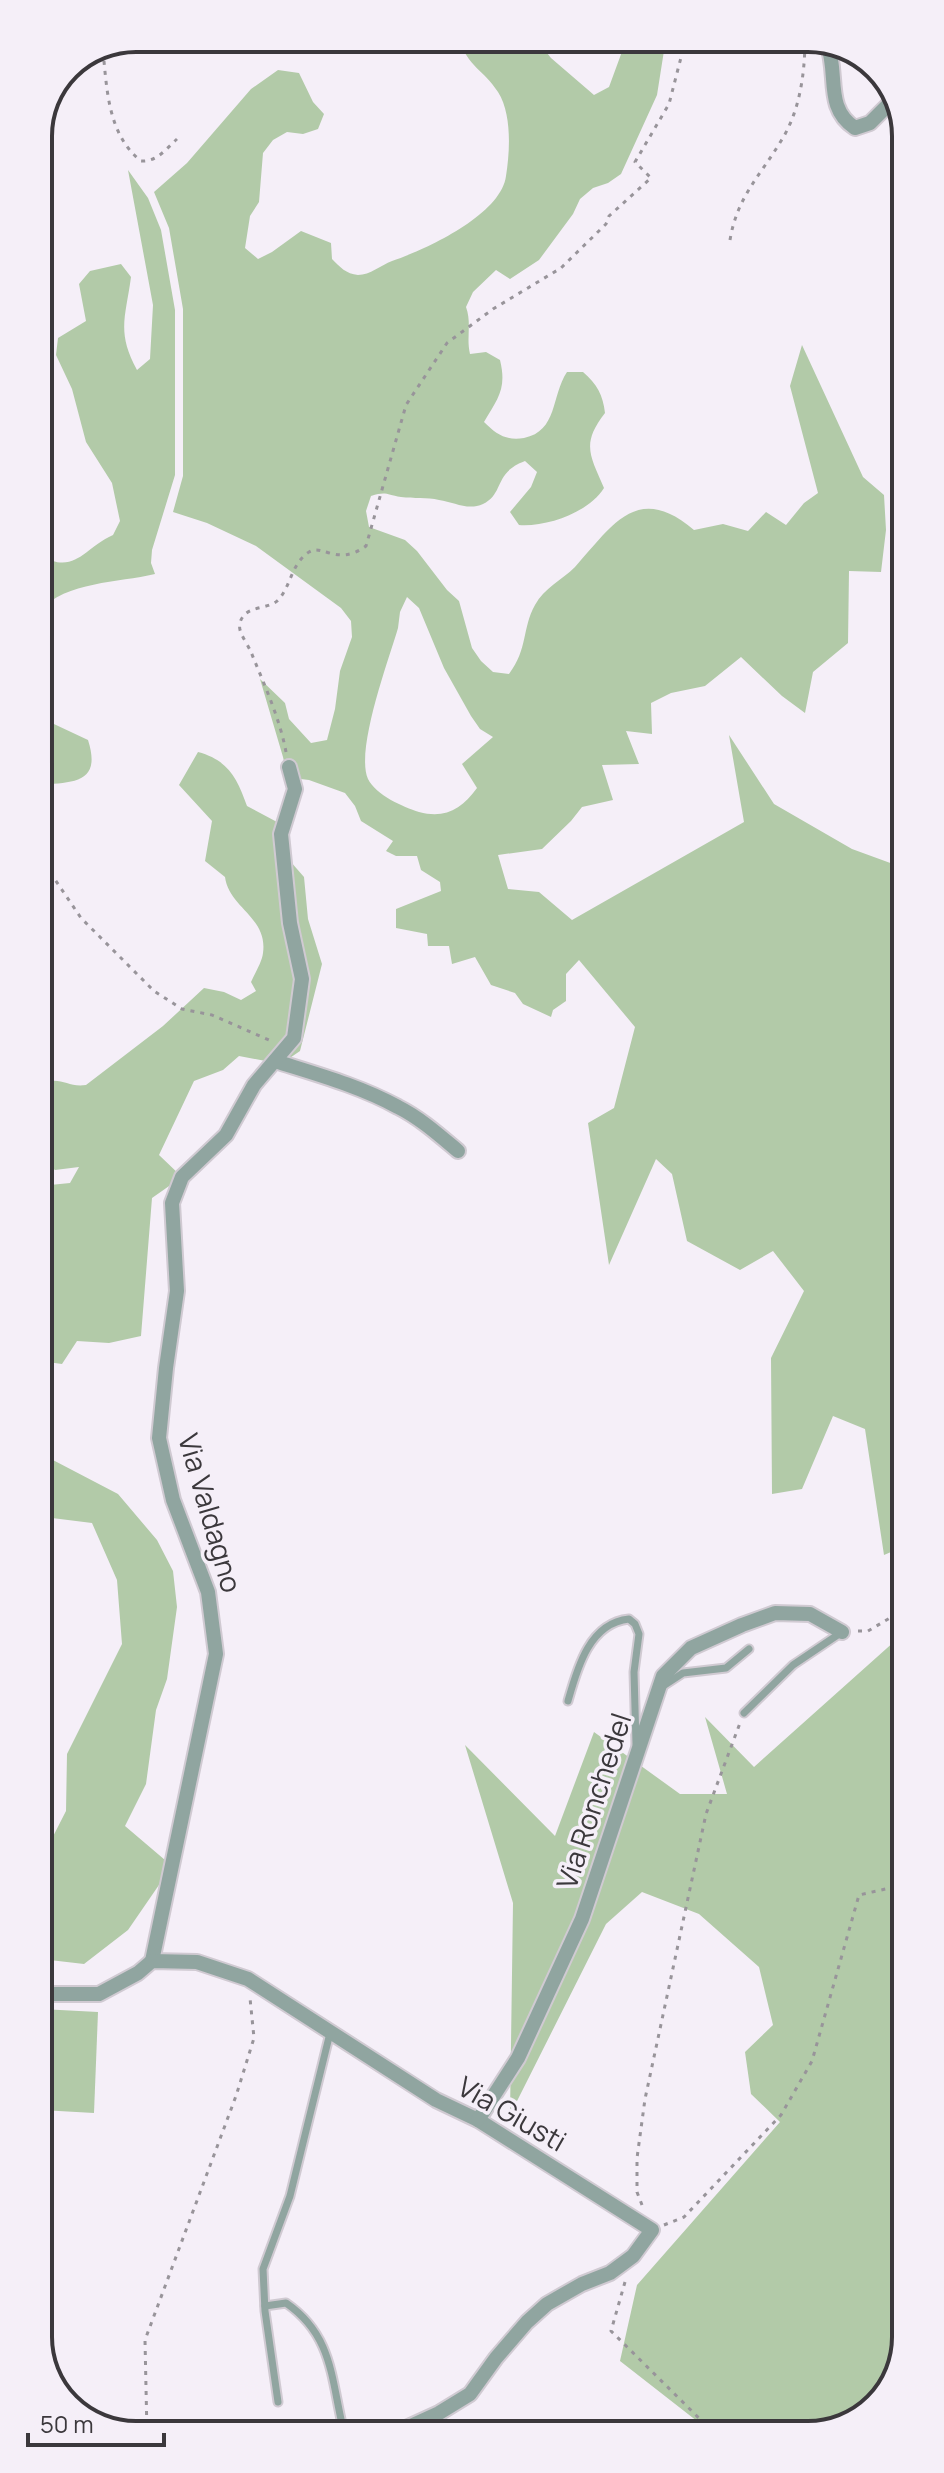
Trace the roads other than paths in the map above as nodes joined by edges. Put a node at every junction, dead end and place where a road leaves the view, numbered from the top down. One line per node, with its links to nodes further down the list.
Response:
1 (829, 55): 2 (street)
2 (887, 106)
3 (289, 767): 4 (street, Via Valdagno)
4 (275, 1061): 5 (street); 12 (street, Via Valdagno)
5 (458, 1151)
6 (842, 1632): 8 (street, Via Ronchedel); 10 (lane)
7 (749, 1649): 8 (lane)
8 (658, 1689): 11 (street, Via Ronchedel)
9 (568, 1701): 11 (lane)
10 (744, 1713)
11 (637, 1755): 15 (street, Via Ronchedel)
12 (152, 1961): 13 (street); 14 (street, Via Giusti)
13 (52, 1994)
14 (330, 2031): 15 (street, Via Giusti); 16 (lane)
15 (478, 2120): 18 (street, Via Giusti)
16 (265, 2306): 17 (lane); 19 (lane)
17 (278, 2402)
18 (436, 2414): 20 (street); 21 (lane)
19 (341, 2421)
20 (421, 2421)
21 (433, 2421)

